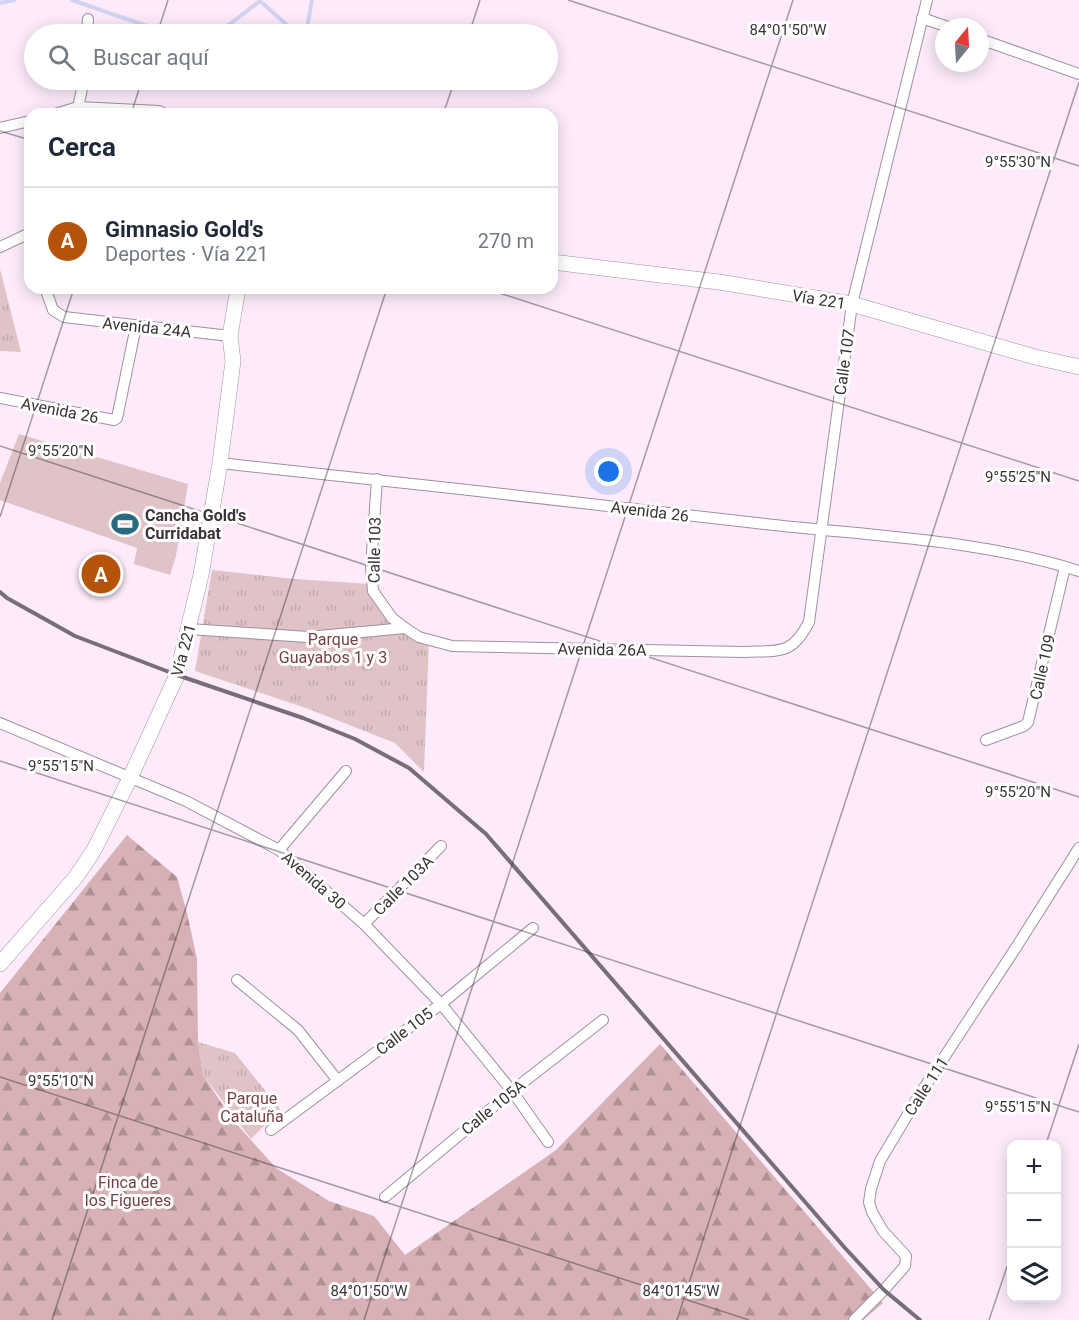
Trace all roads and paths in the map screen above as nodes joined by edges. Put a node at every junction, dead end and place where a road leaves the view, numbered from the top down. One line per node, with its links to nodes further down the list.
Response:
1 (927, 0): 2 (street, Calle 107)
2 (922, 18): 4 (street); 19 (street, Calle 107)
3 (88, 19): 5 (street)
4 (935, 22)
5 (88, 24)
6 (989, 42): 7 (street)
7 (1079, 74)
8 (82, 90): 9 (street)
9 (78, 107): 10 (street); 11 (street)
10 (75, 108)
11 (98, 108)
12 (24, 122): 13 (street)
13 (0, 128)
14 (24, 235): 15 (street)
15 (0, 247)
16 (558, 263): 19 (main road, Vía 221)
17 (47, 294): 20 (street, Avenida 24A)
18 (237, 294): 21 (main road, Vía 221)
19 (852, 304): 22 (main road, Vía 221); 26 (street, Calle 107)
20 (136, 326): 21 (street, Avenida 24A); 23 (street, Avenida 26)
21 (230, 336): 24 (main road, Vía 221)
22 (1079, 367)
23 (0, 398)
24 (220, 463): 25 (street, Avenida 26); 30 (main road, Vía 221)
25 (377, 479): 26 (street, Avenida 26); 29 (street, Calle 103)
26 (822, 531): 27 (street, Avenida 26); 32 (street, Calle 107)
27 (1065, 567): 28 (street, Avenida 26); 34 (street, Calle 109)
28 (1079, 571)
29 (405, 628): 30 (street); 31 (street, Calle 103)
30 (189, 629): 36 (main road, Vía 221)
31 (419, 637): 32 (street, Avenida 26A)
32 (786, 649)
33 (0, 723): 36 (street, Avenida 30)
34 (986, 740)
35 (346, 771): 39 (street)
36 (130, 778): 39 (street, Avenida 30); 42 (main road, Vía 221)
37 (441, 846): 40 (street, Calle 103A)
38 (1079, 848): 51 (street, Calle 111)
39 (279, 850): 40 (street, Avenida 30)
40 (364, 924): 44 (street, Avenida 30)
41 (533, 928): 44 (street, Calle 105)
42 (0, 964)
43 (237, 980): 46 (street)
44 (441, 1004): 46 (street, Calle 105); 47 (street, Avenida 30)
45 (603, 1020): 47 (street, Calle 105A)
46 (338, 1081): 48 (street, Calle 105)
47 (512, 1092): 49 (street, Avenida 30); 50 (street, Calle 105A)
48 (271, 1130)
49 (548, 1142)
50 (385, 1197)
51 (854, 1320)

